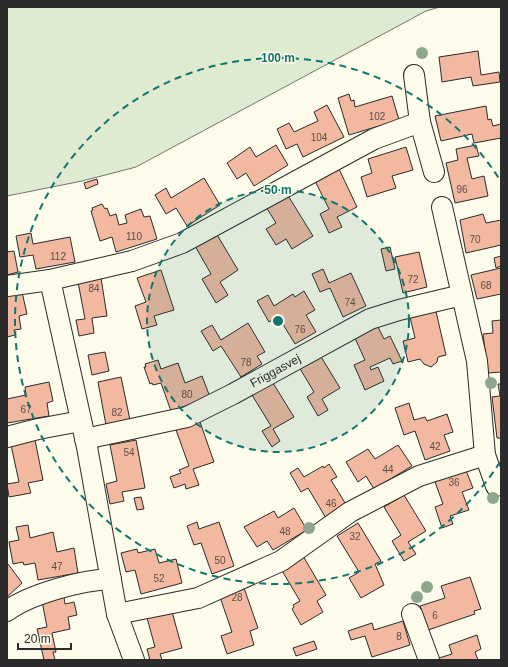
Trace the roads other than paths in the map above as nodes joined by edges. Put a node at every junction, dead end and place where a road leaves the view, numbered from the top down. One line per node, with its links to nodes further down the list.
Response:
1 (414, 75): 2 (street)
2 (420, 122): 3 (street); 5 (street)
3 (434, 172)
4 (442, 207): 7 (street)
5 (50, 280): 6 (street); 8 (street)
6 (7, 286)
7 (462, 295): 8 (street, Friggasvej); 10 (street)
8 (83, 430): 9 (street, Friggasvej); 12 (street)
9 (7, 438)
10 (485, 455): 11 (street); 14 (street)
11 (496, 486)
12 (110, 579): 13 (street); 14 (street)
13 (7, 611)
14 (117, 614): 16 (street)
15 (412, 614): 17 (street)
16 (134, 660)
17 (429, 660)

